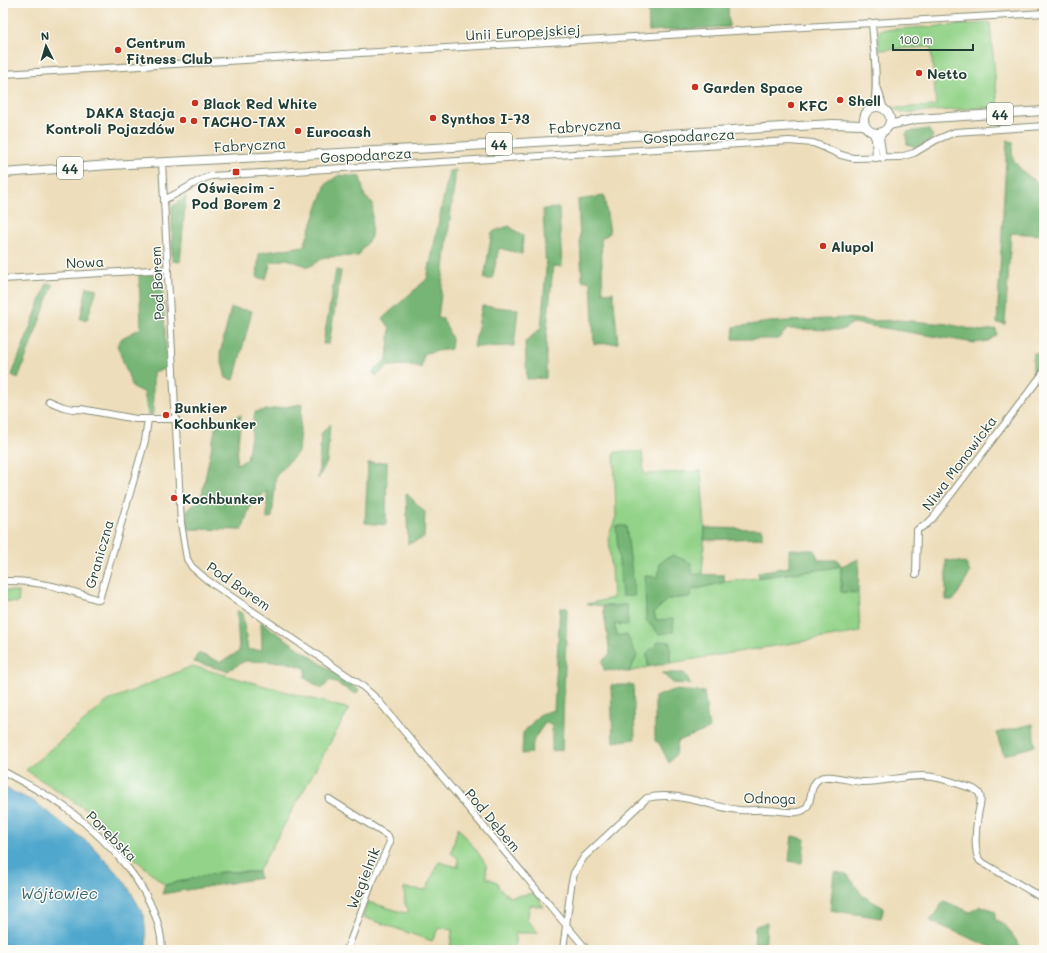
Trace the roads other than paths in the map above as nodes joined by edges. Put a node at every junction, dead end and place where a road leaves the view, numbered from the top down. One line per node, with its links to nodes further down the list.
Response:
1 (1044, 13): 2 (street, Unii Europejskiej)
2 (872, 23): 3 (street, Unii Europejskiej); 4 (street)
3 (3, 74)
4 (876, 82): 5 (street); 7 (street)
5 (872, 108): 7 (main road, 44); 8 (main road)
6 (1044, 111): 9 (main road, 44)
7 (886, 112): 9 (main road, 44); 12 (main road)
8 (865, 116): 10 (main road, Fabryczna / 44); 13 (main road)
9 (916, 119): 12 (main road, 44)
10 (833, 124): 13 (main road, Fabryczna / 44); 16 (main road, Fabryczna / 44)
11 (1044, 126): 15 (street, Gospodarcza)
12 (886, 128): 13 (main road, 44); 15 (street)
13 (869, 129): 14 (street)
14 (876, 158): 15 (street, Gospodarcza); 18 (street, Gospodarcza)
15 (883, 158)
16 (162, 162): 17 (main road, Fabryczna / 44); 18 (street, Pod Borem)
17 (3, 173)
18 (165, 199): 19 (street, Pod Borem)
19 (168, 269): 20 (street, Nowa); 23 (street, Pod Borem)
20 (3, 279)
21 (1044, 372): 25 (street, Niwa Monowicka)
22 (49, 401): 24 (street)
23 (176, 418): 24 (street); 27 (street, Pod Borem)
24 (148, 419): 26 (street, Graniczna)
25 (916, 574)
26 (3, 581)
27 (386, 711): 31 (street, Pod Dębem)
28 (3, 771): 32 (street, Porębska)
29 (329, 799): 33 (street, Węgielnik)
30 (1044, 898): 31 (street, Odnoga)
31 (567, 926): 34 (street); 35 (street, Pod Dębem)
32 (162, 950)
33 (347, 950)
34 (564, 950)
35 (587, 950)

